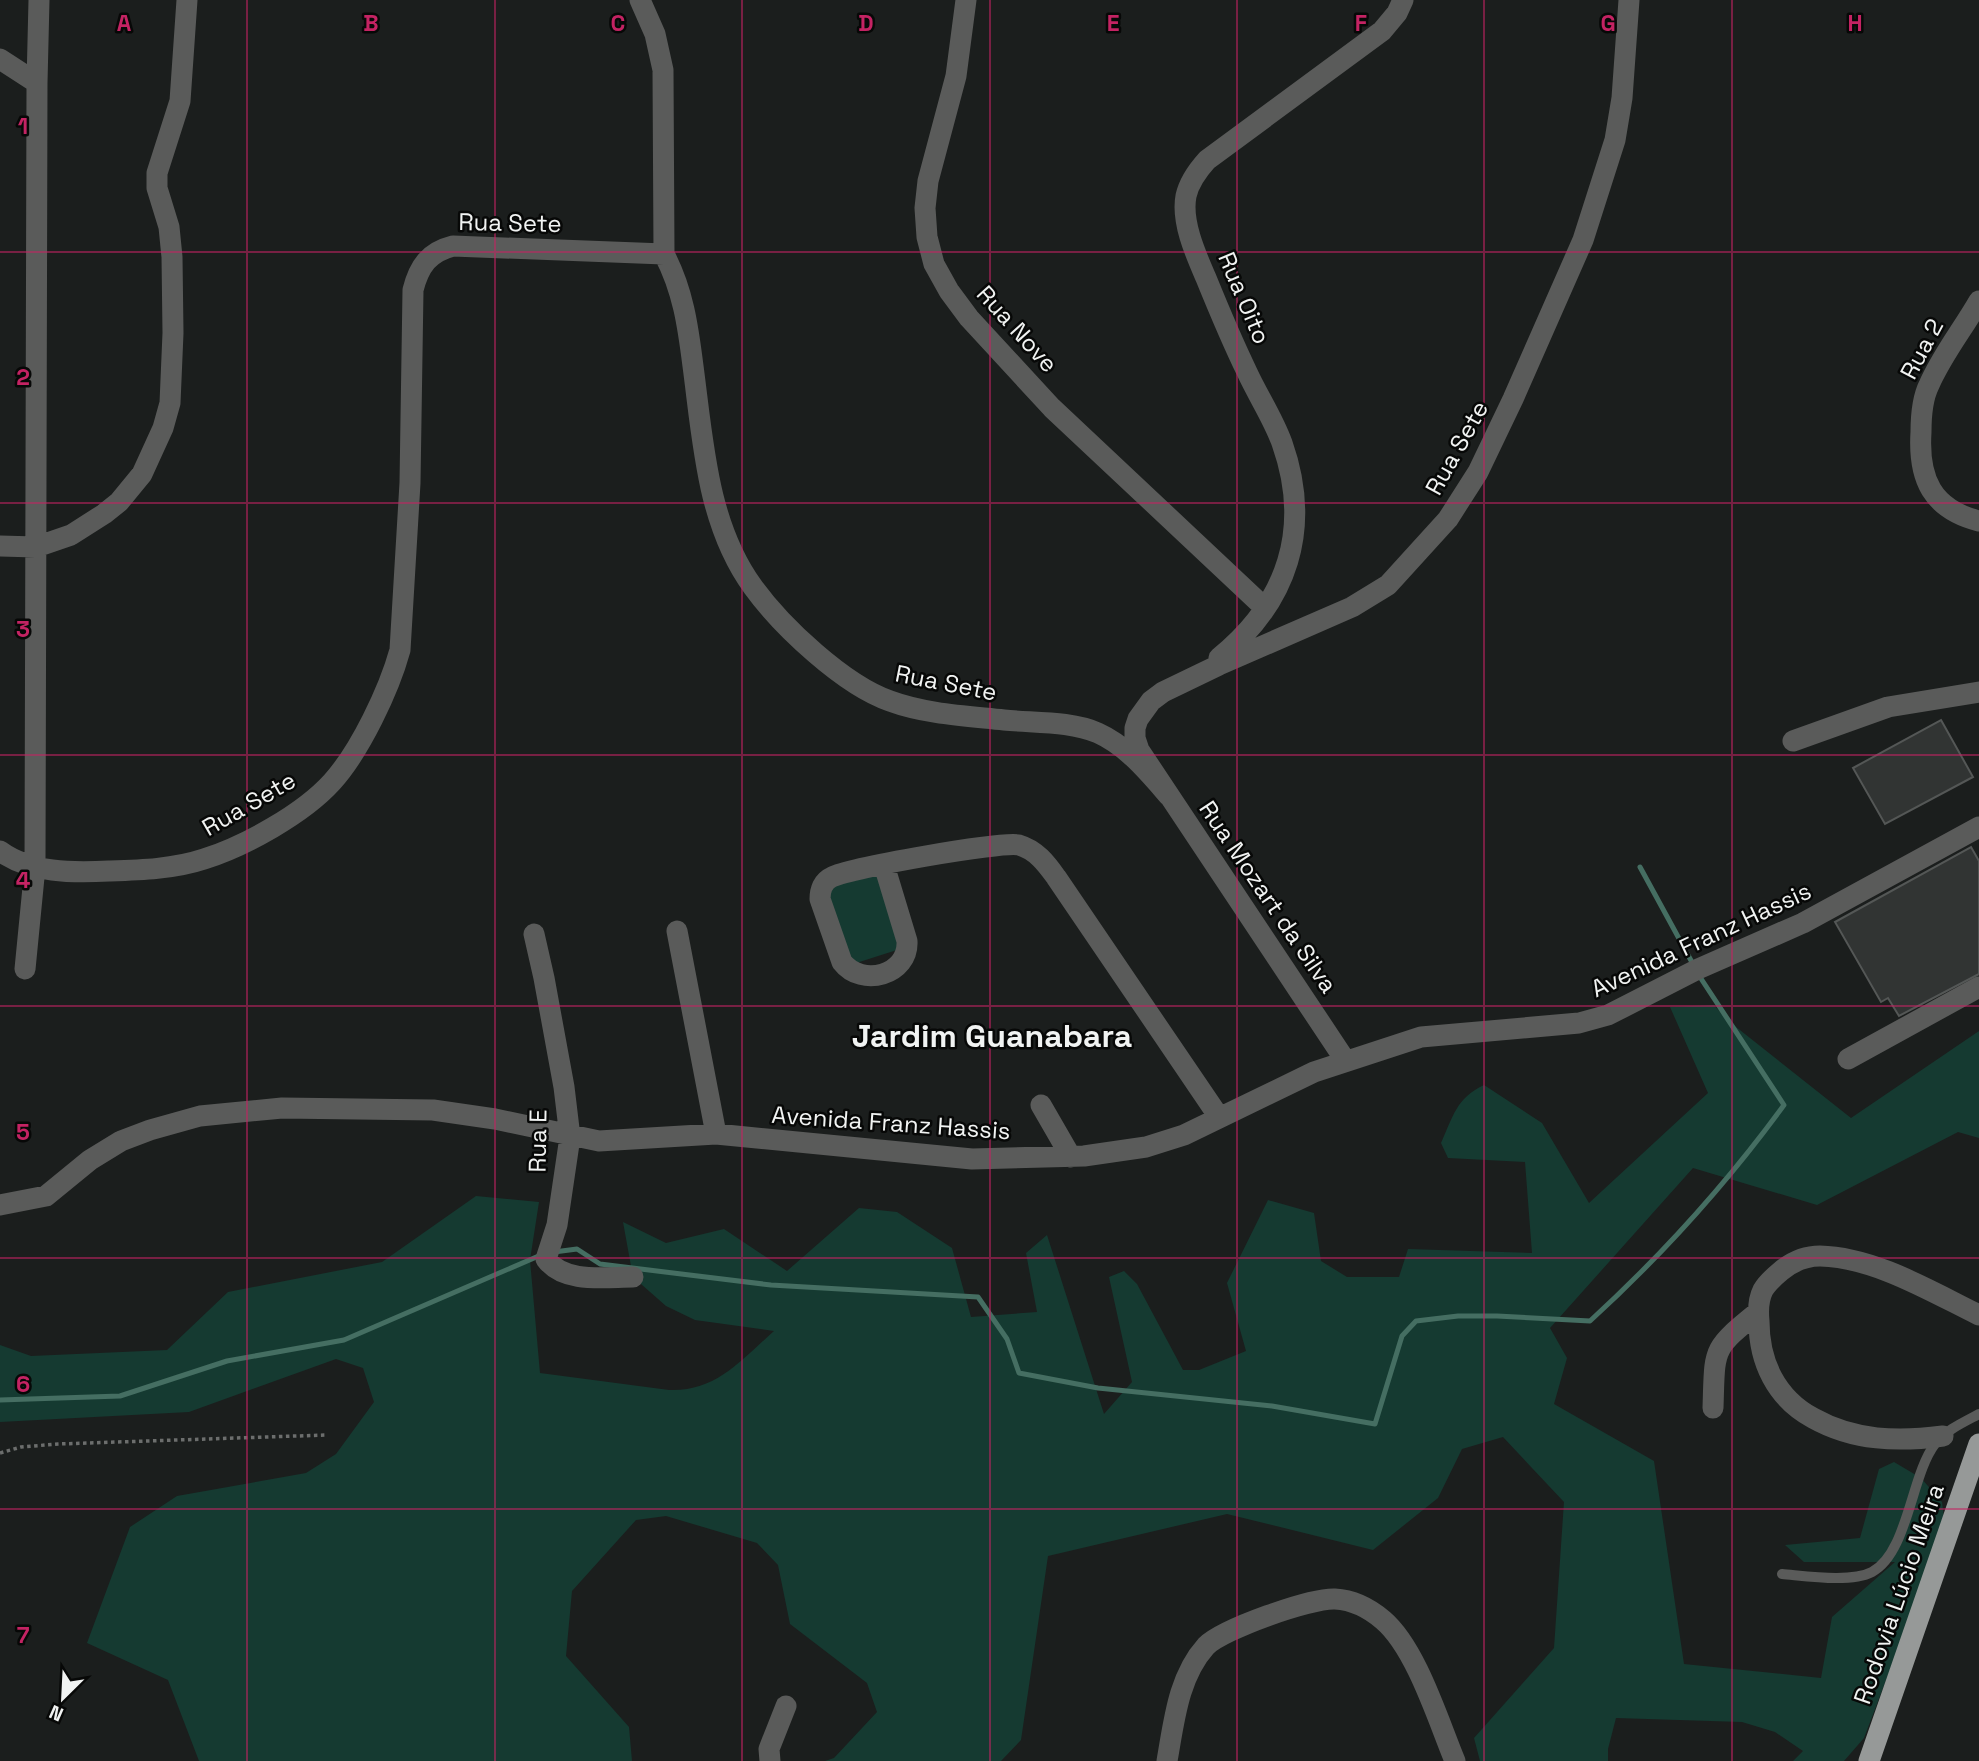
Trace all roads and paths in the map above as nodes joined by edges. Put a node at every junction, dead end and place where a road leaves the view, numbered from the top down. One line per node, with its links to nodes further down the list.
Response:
1 (40, 0): 8 (street)
2 (187, 0): 13 (street)
3 (640, 0): 9 (street)
4 (966, 0): 14 (street, Rua Nove)
5 (1403, 0): 14 (street, Rua Oito)
6 (1629, 0): 15 (street, Rua Sete)
7 (0, 59): 8 (street)
8 (37, 83): 13 (street)
9 (664, 254): 19 (street, Rua Sete); 23 (street, Rua Sete)
10 (1979, 301): 11 (street, Rua 2)
11 (1979, 521)
12 (0, 546): 13 (street)
13 (36, 547): 23 (street)
14 (1265, 608): 15 (street, Rua Oito)
15 (1198, 674): 18 (street, Rua Sete)
16 (1979, 692): 17 (street)
17 (1793, 741)
18 (1147, 762): 19 (street, Rua Mozart da Silva)
19 (1169, 796): 29 (street, Rua Mozart da Silva)
20 (1979, 827): 29 (street, Avenida Franz Hassis)
21 (0, 851): 23 (street, Rua Sete)
22 (884, 865): 22 (street); 31 (street)
23 (35, 867): 26 (street)
24 (677, 931): 32 (street)
25 (534, 934): 33 (street, Rua E)
26 (25, 969)
27 (1979, 987): 28 (street)
28 (1848, 1059)
29 (1345, 1060): 31 (street, Avenida Franz Hassis)
30 (1041, 1105): 34 (street)
31 (1219, 1117): 34 (street, Avenida Franz Hassis)
32 (716, 1135): 33 (street, Avenida Franz Hassis); 34 (street, Avenida Franz Hassis)
33 (570, 1137): 35 (street, Avenida Franz Hassis); 36 (street, Rua E)
34 (1071, 1157)
35 (0, 1205)
36 (633, 1277)
37 (1758, 1312): 38 (street); 39 (street); 42 (street)
38 (1979, 1315)
39 (1713, 1408)
40 (1979, 1414): 42 (lane)
41 (326, 1435): 44 (path)
42 (1943, 1436): 46 (lane)
43 (1979, 1444): 45 (main road, Rodovia Lúcio Meira)
44 (0, 1453)
45 (1970, 1487): 51 (main road, Rodovia Lúcio Meira)
46 (1782, 1574)
47 (786, 1706): 48 (street)
48 (770, 1761)
49 (1167, 1761): 50 (street)
50 (1455, 1761)
51 (1868, 1761)

